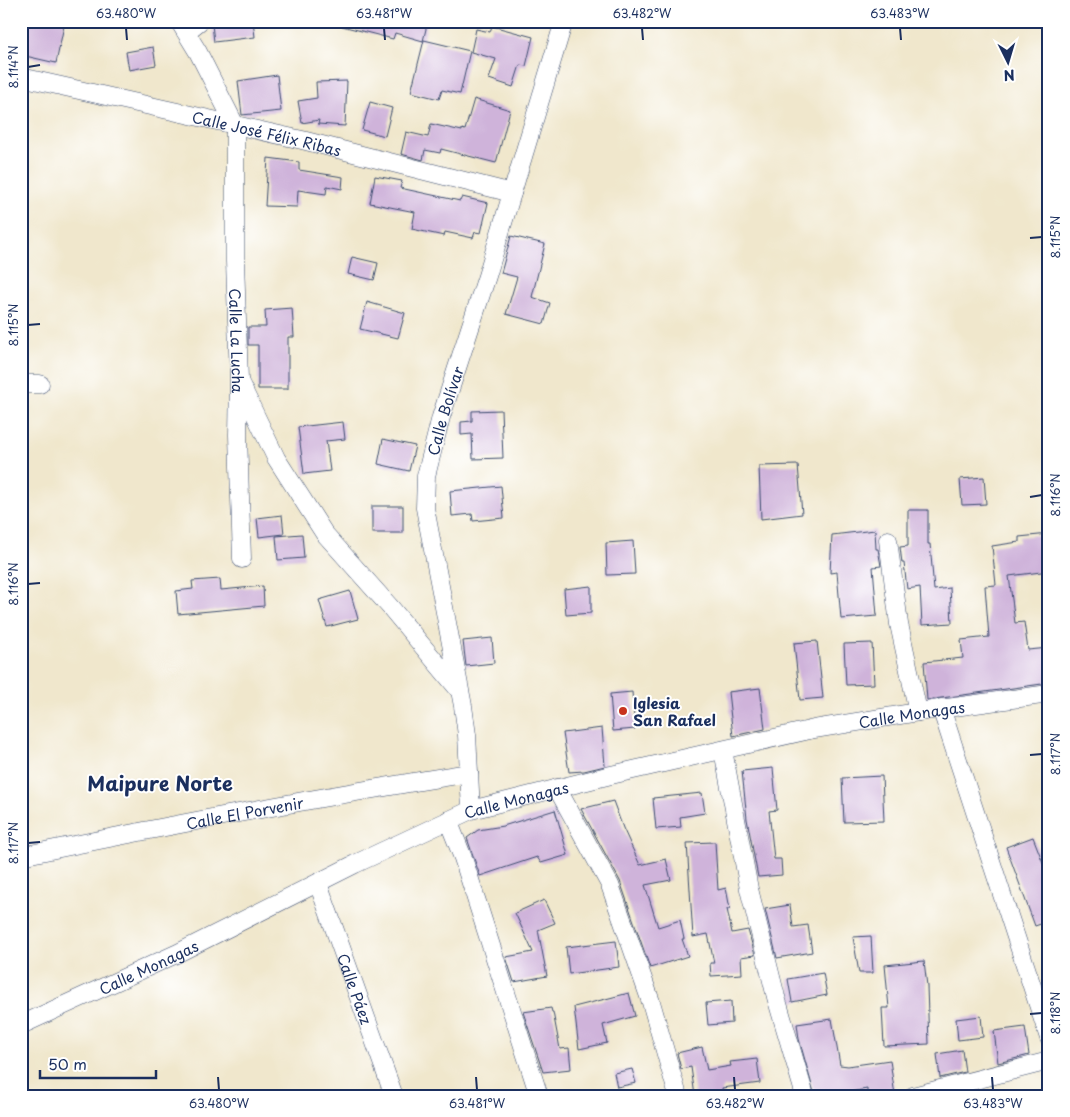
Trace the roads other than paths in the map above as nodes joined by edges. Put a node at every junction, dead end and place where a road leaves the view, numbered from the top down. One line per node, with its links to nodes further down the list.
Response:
1 (200, 21): 3 (street)
2 (564, 21): 6 (street, Calle Bolívar)
3 (182, 27): 5 (street, Calle La Lucha)
4 (21, 77): 5 (street, Calle José Félix Ribas)
5 (235, 125): 6 (street, Calle José Félix Ribas); 7 (street, Calle La Lucha)
6 (512, 193): 12 (street, Calle Bolívar)
7 (239, 380): 11 (street); 12 (street, Calle La Lucha)
8 (21, 384): 9 (street)
9 (40, 384)
10 (888, 540): 15 (street)
11 (242, 559)
12 (460, 692): 17 (street, Calle Bolívar)
13 (1049, 694): 14 (street, Calle Monagas)
14 (942, 708): 15 (street, Calle Monagas); 24 (street)
15 (918, 712): 16 (street, Calle Monagas)
16 (723, 750): 18 (street, Calle Monagas); 29 (street)
17 (469, 774): 19 (street, Calle Bolívar); 21 (street, Calle El Porvenir)
18 (557, 788): 19 (street, Calle Monagas); 28 (street)
19 (471, 810): 20 (street, Calle Monagas)
20 (448, 820): 22 (street, Calle Monagas); 27 (street)
21 (21, 856)
22 (318, 883): 23 (street, Calle Monagas); 26 (street, Calle Páez)
23 (21, 1025)
24 (1049, 1038)
25 (1049, 1061): 30 (street)
26 (394, 1096)
27 (539, 1096)
28 (678, 1096)
29 (804, 1096)
30 (913, 1096)

